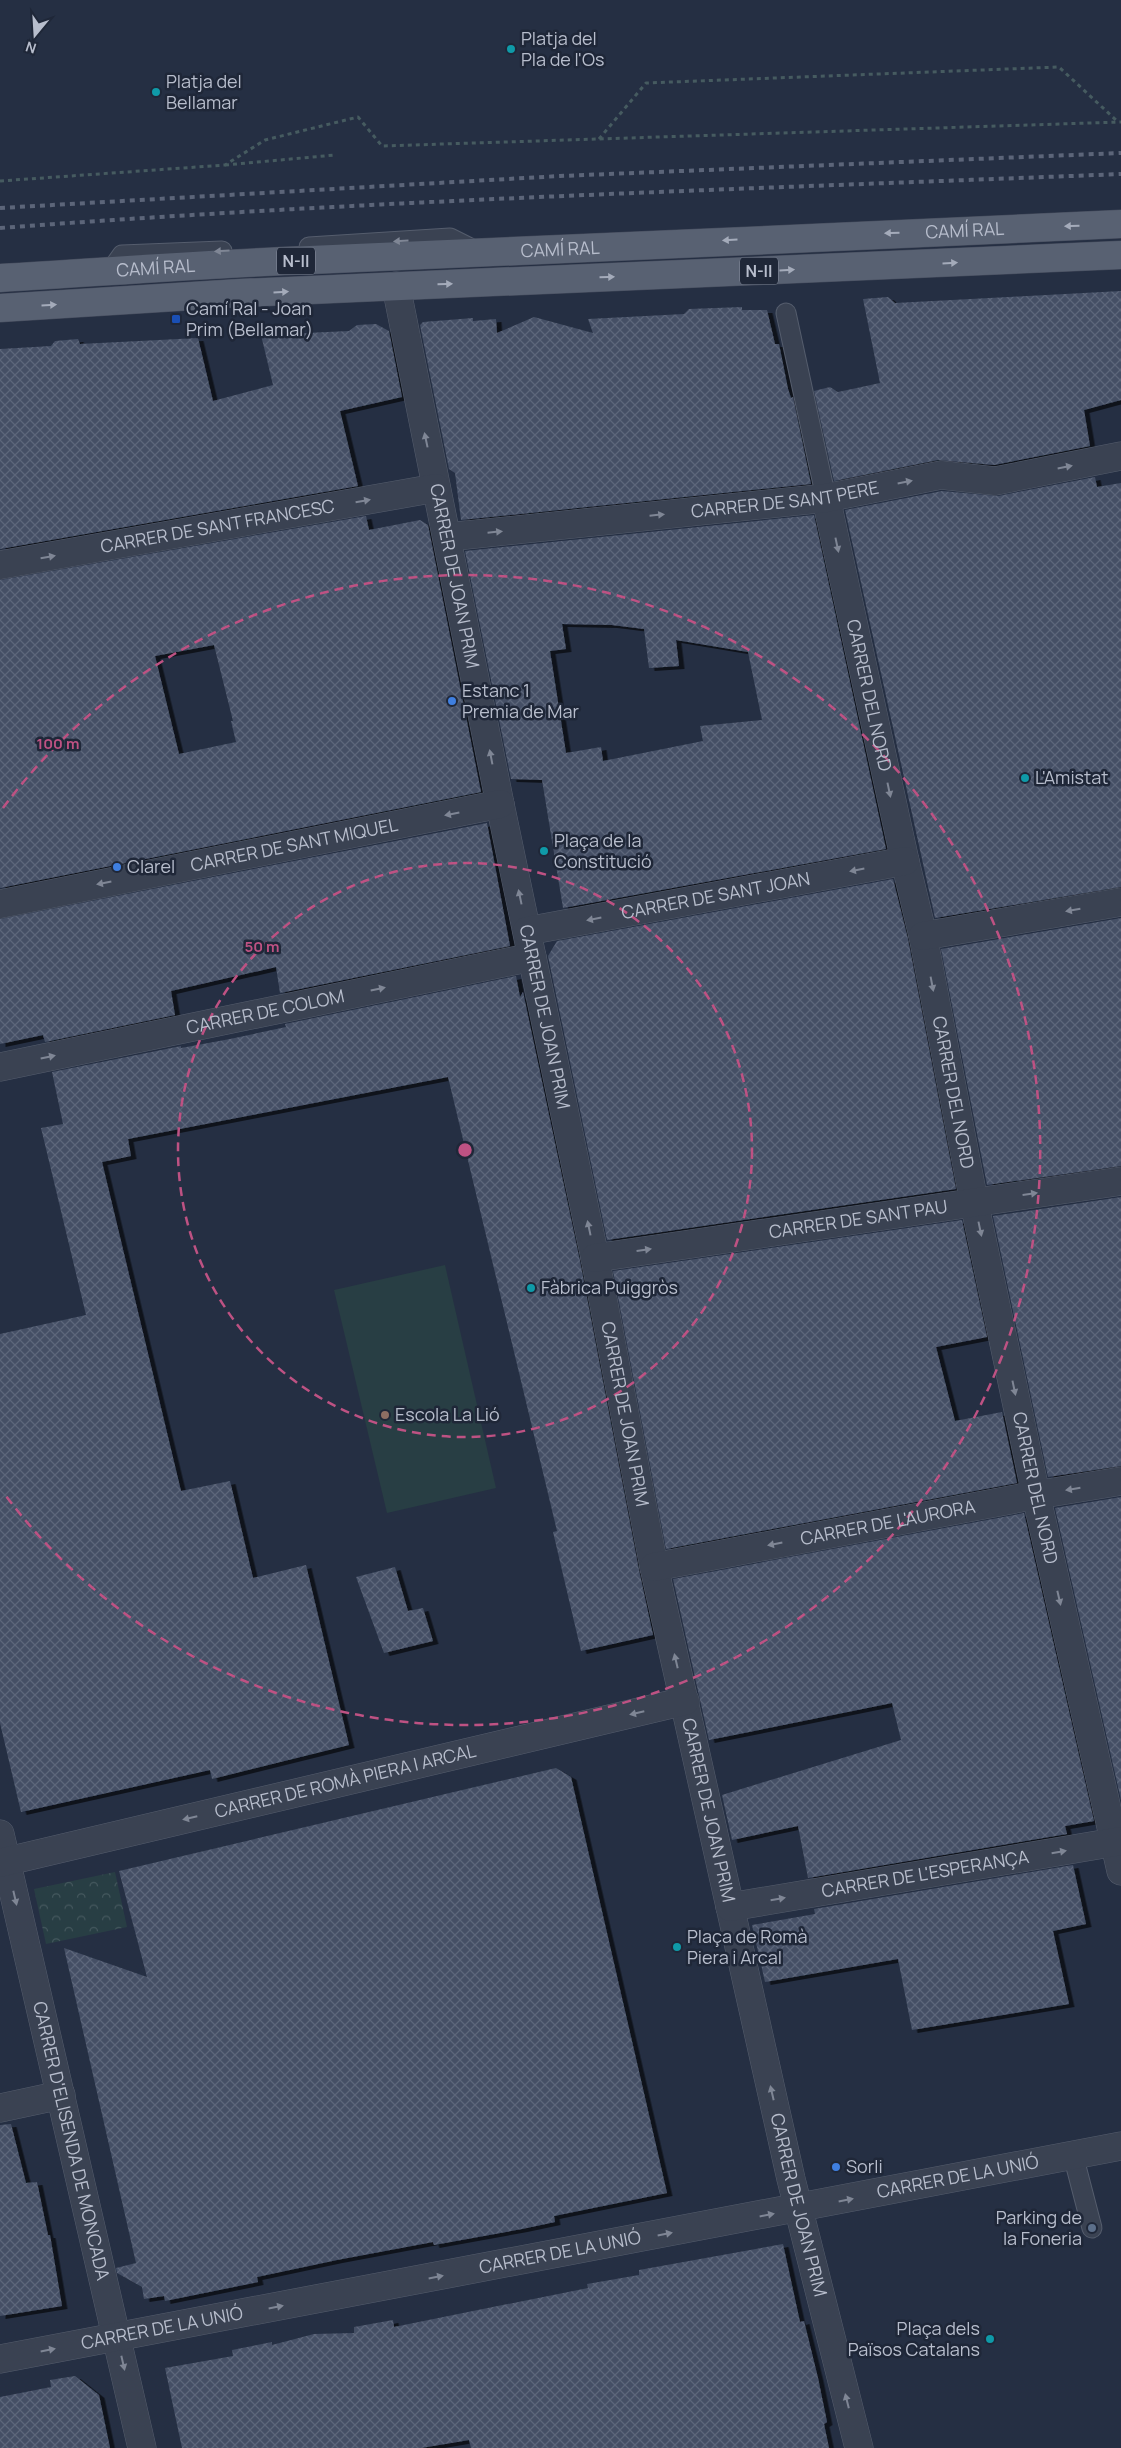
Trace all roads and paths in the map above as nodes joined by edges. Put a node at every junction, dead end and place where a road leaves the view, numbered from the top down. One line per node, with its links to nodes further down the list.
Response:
1 (1119, 122): 2 (path); 2 (path)
2 (599, 139): 4 (path)
3 (335, 155): 4 (path)
4 (225, 165): 5 (path)
5 (0, 181)
6 (1121, 224): 8 (main road, CAMÍ RAL / N-II, one-way to 8)
7 (1121, 255): 9 (main road, CAMÍ RAL / N-II, one-way to 7)
8 (0, 278)
9 (396, 286): 10 (main road, CAMÍ RAL / N-II, one-way to 9); 13 (street, CARRER DE JOAN PRIM, one-way to 9)
10 (0, 308)
11 (786, 313): 14 (lane, CARRER DEL NORD)
12 (1121, 456): 14 (street, CARRER DE SANT PERE, one-way to 12)
13 (436, 488): 15 (street, CARRER DE JOAN PRIM); 16 (street, CARRER DE SANT FRANCESC, one-way to 13)
14 (826, 498): 15 (street, CARRER DE SANT PERE, one-way to 14); 18 (street, CARRER DEL NORD, one-way to 18)
15 (447, 538): 17 (street, CARRER DE JOAN PRIM, one-way to 15)
16 (0, 565)
17 (500, 804): 20 (street, CARRER DE SANT MIQUEL, one-way to 20); 22 (street, CARRER DE JOAN PRIM, one-way to 17)
18 (905, 861): 21 (street, CARRER DEL NORD); 22 (street, CARRER DE SANT JOAN, one-way to 22)
19 (1121, 902): 21 (street, one-way to 21)
20 (0, 904)
21 (923, 936): 25 (street, CARRER DEL NORD, one-way to 25)
22 (530, 944): 23 (street, CARRER DE COLOM, one-way to 22); 26 (street, CARRER DE JOAN PRIM, one-way to 22)
23 (0, 1067)
24 (1121, 1181): 25 (street, CARRER DE SANT PAU, one-way to 24)
25 (974, 1202): 26 (street, CARRER DE SANT PAU, one-way to 25); 28 (street, CARRER DEL NORD, one-way to 28)
26 (595, 1258): 29 (street, CARRER DE JOAN PRIM)
27 (1121, 1481): 28 (street, CARRER DE L'AURORA, one-way to 28)
28 (1036, 1495): 29 (street, CARRER DE L'AURORA, one-way to 29); 32 (street, CARRER DEL NORD, one-way to 32)
29 (654, 1567): 30 (street, CARRER DE JOAN PRIM, one-way to 29)
30 (685, 1702): 33 (street, CARRER DE ROMÀ PIERA I ARCAL, one-way to 33); 35 (street, CARRER DE JOAN PRIM)
31 (0, 1834): 33 (street, CARRER D'ELISENDA DE MONCADA)
32 (1118, 1842): 34 (street, CARRER DEL NORD); 35 (street, CARRER DE L'ESPERANÇA, one-way to 32)
33 (3, 1862): 36 (street, CARRER D'ELISENDA DE MONCADA, one-way to 36)
34 (1121, 1871)
35 (730, 1907): 40 (street, CARRER DE JOAN PRIM, one-way to 35)
36 (60, 2095): 37 (street); 42 (street, CARRER D'ELISENDA DE MONCADA)
37 (0, 2108)
38 (1121, 2146): 39 (street, CARRER DE LA UNIÓ)
39 (1073, 2155): 40 (street, CARRER DE LA UNIÓ, one-way to 39); 41 (lane)
40 (798, 2209): 42 (street, CARRER DE LA UNIÓ, one-way to 40); 45 (street, CARRER DE JOAN PRIM, one-way to 40)
41 (1092, 2228)
42 (117, 2337): 43 (street, CARRER DE LA UNIÓ, one-way to 42); 44 (street, CARRER D'ELISENDA DE MONCADA, one-way to 44)
43 (0, 2359)
44 (142, 2448)
45 (859, 2448)

